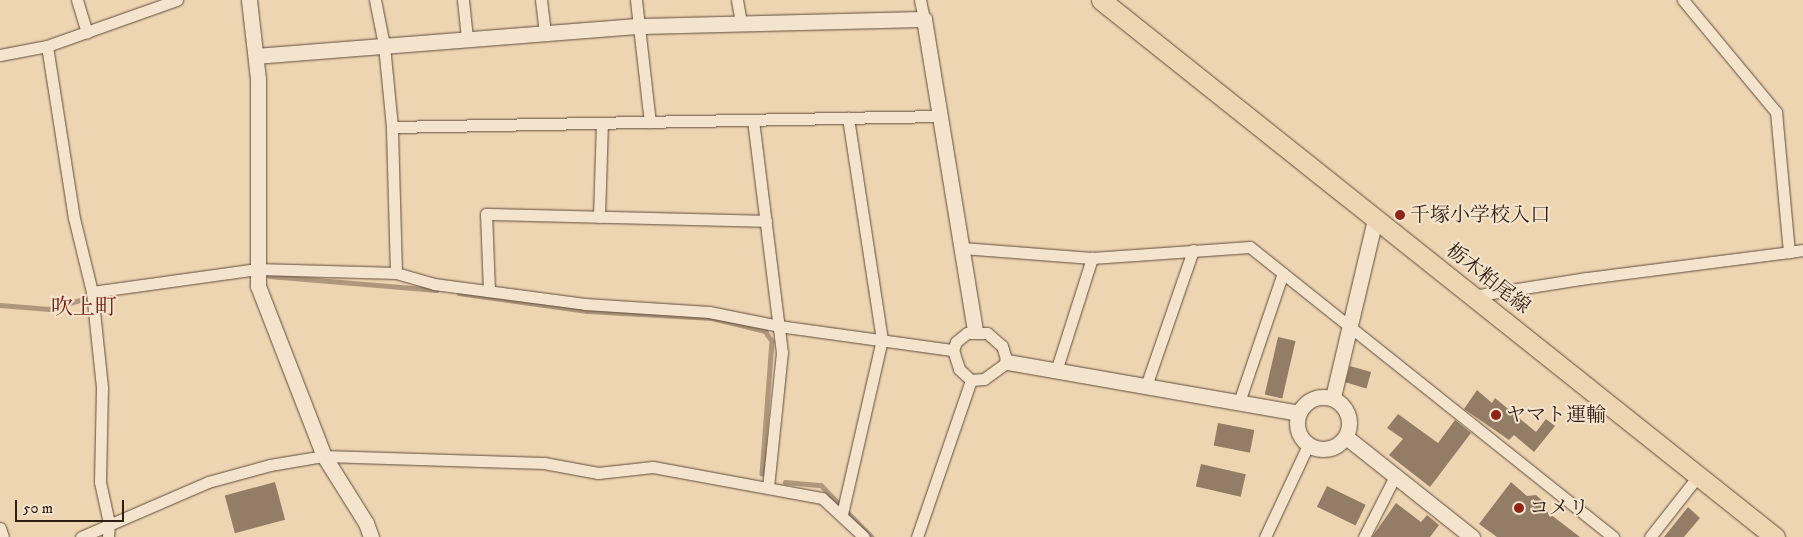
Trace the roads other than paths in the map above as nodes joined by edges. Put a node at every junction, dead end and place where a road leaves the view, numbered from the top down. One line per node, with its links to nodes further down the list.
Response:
1 (77, 0): 16 (street)
2 (177, 0): 16 (street)
3 (249, 0): 21 (street)
4 (375, 0): 18 (street)
5 (463, 0): 17 (street)
6 (541, 0): 15 (street)
7 (636, 0): 14 (street)
8 (737, 0): 13 (street)
9 (920, 0): 12 (street)
10 (1101, 0): 29 (main road, 栃木粕尾線)
11 (1683, 0): 34 (street)
12 (924, 19): 13 (street); 22 (street)
13 (741, 23): 14 (street)
14 (639, 26): 15 (street); 25 (street)
15 (545, 32): 17 (street)
16 (87, 33): 19 (street)
17 (467, 39): 18 (street)
18 (384, 45): 21 (street); 27 (street)
19 (47, 46): 20 (street); 40 (street)
20 (0, 55)
21 (256, 56): 36 (street)
22 (940, 116): 23 (street); 31 (street)
23 (848, 118): 24 (street); 45 (street)
24 (753, 120): 25 (street); 30 (street)
25 (650, 122): 26 (street)
26 (602, 123): 27 (street); 28 (street)
27 (392, 127): 37 (street)
28 (599, 217): 30 (street); 39 (street)
29 (1376, 219): 41 (main road, 栃木粕尾線); 43 (street)
30 (766, 222): 42 (street)
31 (962, 248): 35 (street); 44 (street)
32 (1193, 250): 35 (street); 38 (street); 50 (street)
33 (1803, 250): 34 (street)
34 (1789, 252): 41 (street)
35 (1092, 258): 48 (street)
36 (257, 269): 37 (street); 40 (street); 56 (street)
37 (396, 273): 39 (street)
38 (1283, 274): 43 (street); 52 (street)
39 (489, 291): 42 (street)
40 (92, 292): 61 (street)
41 (1474, 296): 57 (main road, 栃木粕尾線)
42 (779, 326): 45 (street); 59 (street)
43 (1349, 327): 51 (street); 72 (street)
44 (975, 330): 46 (street); 47 (street)
45 (882, 340): 46 (street); 60 (street)
46 (953, 350): 49 (street)
47 (1007, 362): 48 (street); 49 (street)
48 (1056, 370): 50 (street)
49 (971, 380): 68 (street)
50 (1146, 386): 52 (street)
51 (1333, 397): 53 (street); 54 (street)
52 (1240, 402): 53 (street)
53 (1298, 413): 55 (street)
54 (1346, 437): 55 (street); 58 (street)
55 (1308, 445): 69 (street)
56 (324, 456): 59 (street); 61 (street); 66 (street)
57 (1698, 476): 73 (street); 74 (main road, 栃木粕尾線)
58 (1394, 478): 70 (street); 71 (street)
59 (768, 487): 60 (street)
60 (842, 514): 67 (street)
61 (109, 523): 64 (street); 65 (street)
62 (0, 528): 63 (street)
63 (3, 537)
64 (81, 537)
65 (108, 537)
66 (371, 537)
67 (864, 537)
68 (917, 537)
69 (1265, 537)
70 (1364, 537)
71 (1472, 537)
72 (1613, 537)
73 (1650, 537)
74 (1775, 537)

